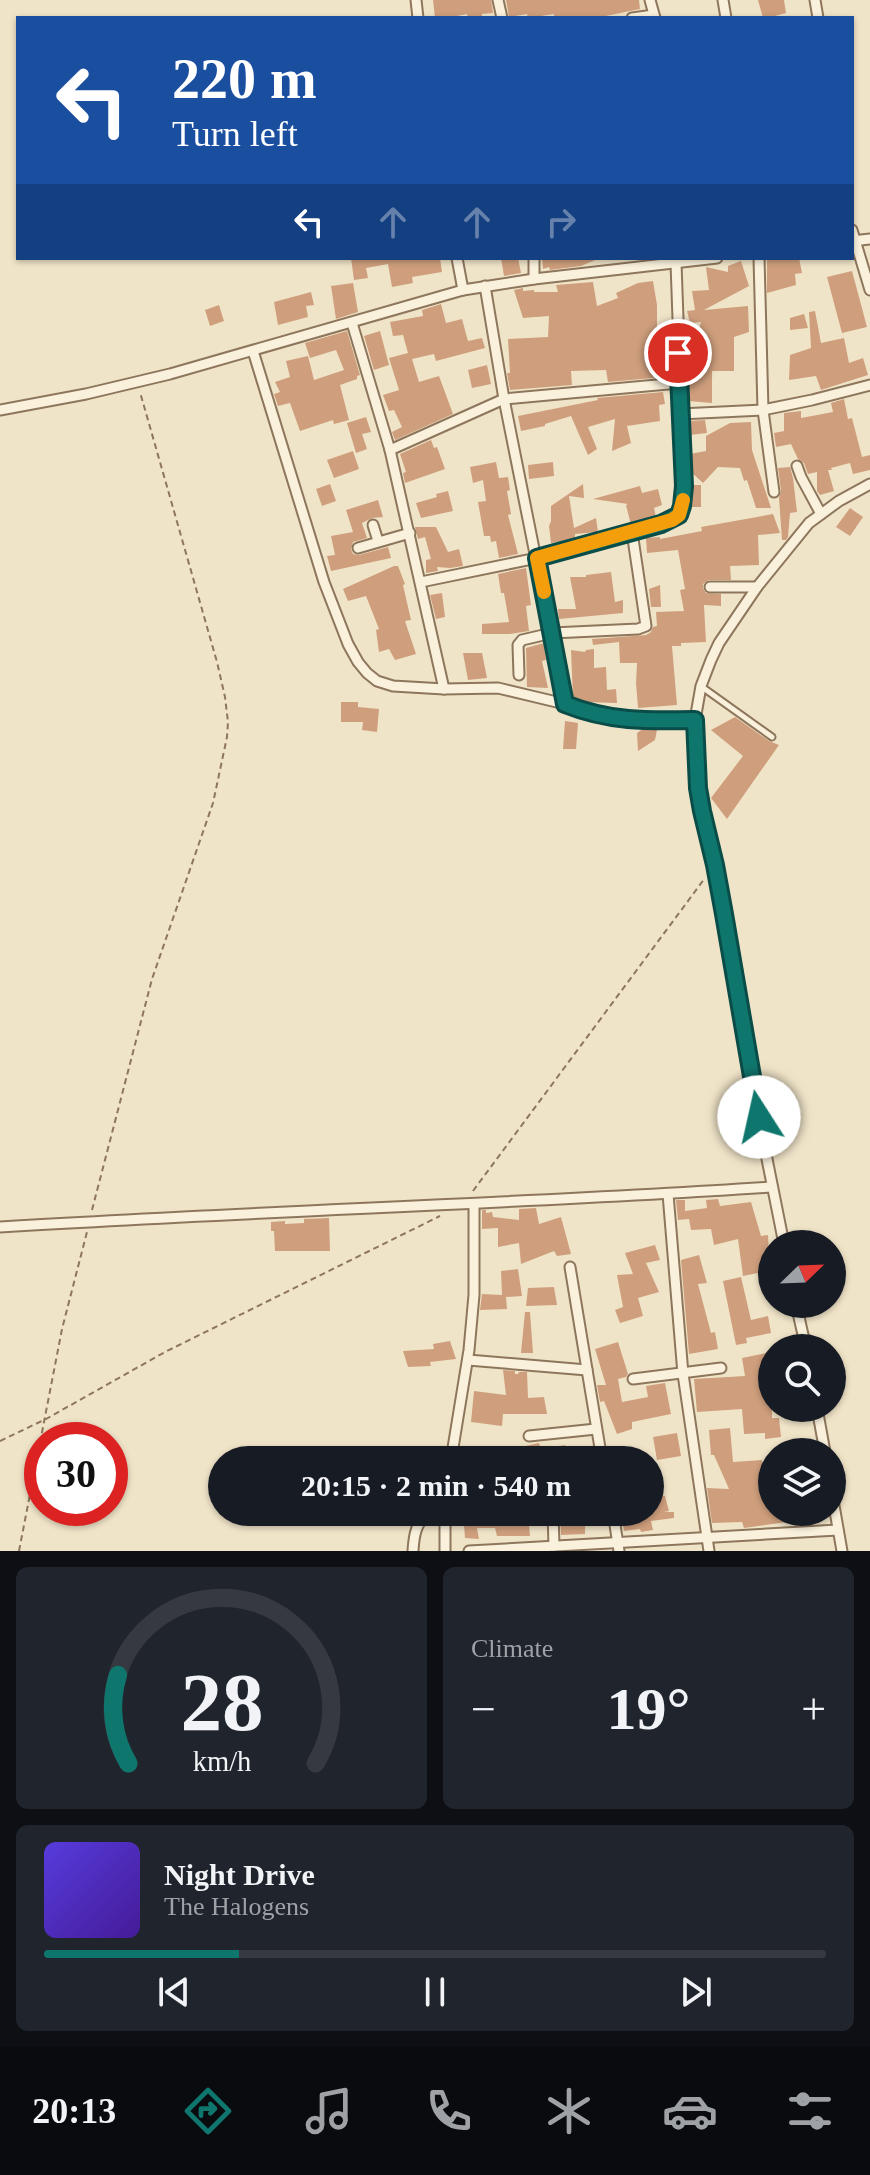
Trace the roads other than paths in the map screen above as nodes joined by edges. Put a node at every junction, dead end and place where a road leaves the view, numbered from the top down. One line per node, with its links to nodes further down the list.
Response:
1 (650, 0): 2 (street)
2 (654, 16)
3 (854, 241): 12 (street)
4 (457, 260): 11 (street)
5 (534, 260): 9 (street)
6 (689, 260): 8 (street)
7 (759, 260): 19 (street)
8 (676, 263): 9 (street); 15 (street)
9 (534, 279): 10 (street)
10 (485, 286): 11 (street); 17 (street)
11 (463, 290): 13 (street)
12 (870, 290)
13 (352, 323): 14 (street); 21 (street)
14 (253, 351): 18 (street); 38 (street)
15 (679, 383): 17 (street); 20 (street)
16 (870, 385): 19 (street)
17 (504, 399): 21 (street); 31 (street)
18 (0, 410)
19 (763, 410): 20 (street); 24 (street)
20 (680, 414): 27 (street)
21 (390, 450): 28 (street)
22 (797, 466): 25 (street)
23 (870, 484): 25 (street)
24 (774, 492)
25 (821, 514): 34 (street)
26 (373, 525): 29 (street)
27 (632, 532): 31 (street); 35 (street)
28 (410, 533): 29 (street); 32 (street)
29 (378, 541): 30 (street)
30 (358, 548)
31 (537, 558): 32 (street); 35 (street)
32 (421, 582): 38 (street)
33 (710, 587): 34 (street)
34 (757, 587): 37 (street)
35 (552, 633): 36 (street); 39 (street)
36 (519, 675)
37 (701, 686): 40 (street); 41 (lane)
38 (444, 689): 39 (street)
39 (565, 704): 40 (street)
40 (695, 720): 42 (street)
41 (772, 737)
42 (772, 1187): 43 (street); 46 (street)
43 (668, 1194): 44 (street); 51 (street)
44 (468, 1204): 45 (street); 48 (street)
45 (0, 1227)
46 (781, 1230)
47 (570, 1267): 50 (street)
48 (468, 1360): 50 (street); 55 (street)
49 (721, 1368): 51 (street)
50 (587, 1370): 53 (street)
51 (683, 1374): 52 (street); 63 (street)
52 (633, 1379)
53 (596, 1429): 54 (street); 56 (street)
54 (529, 1436)
55 (453, 1446)
56 (599, 1446)
57 (417, 1526): 67 (street)
58 (445, 1526): 68 (street)
59 (553, 1526): 64 (street)
60 (615, 1526): 65 (street)
61 (837, 1526): 62 (street)
62 (838, 1530): 63 (street); 71 (street)
63 (708, 1539): 65 (street); 70 (street)
64 (554, 1546): 65 (street); 66 (street)
65 (619, 1546)
66 (531, 1550): 69 (street)
67 (413, 1551)
68 (445, 1551)
69 (469, 1551)
70 (709, 1551)
71 (842, 1551)

